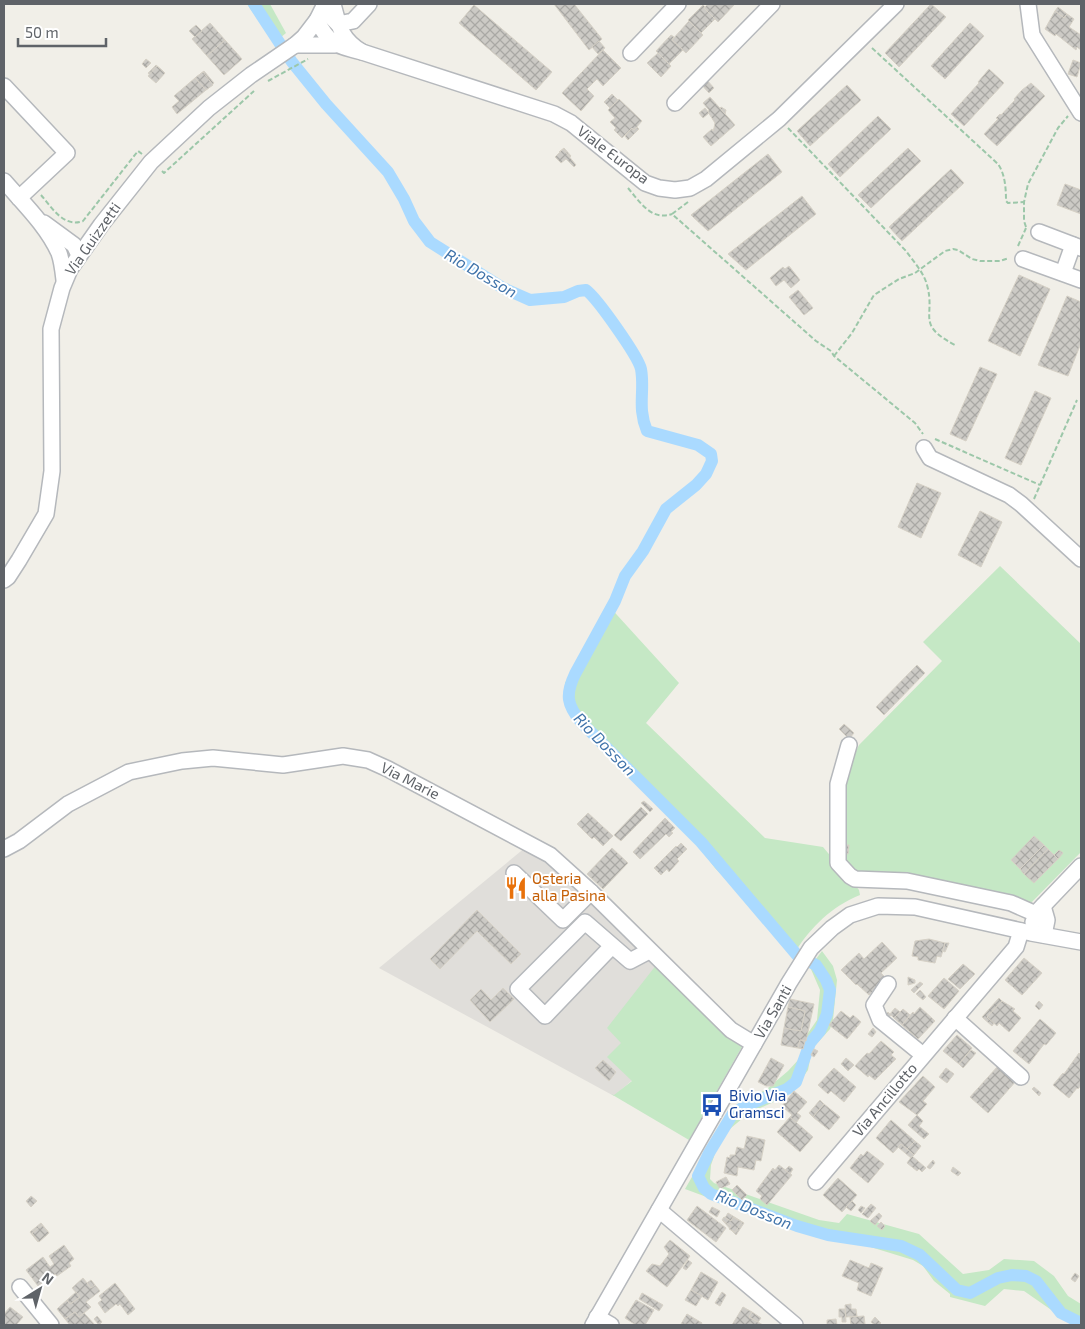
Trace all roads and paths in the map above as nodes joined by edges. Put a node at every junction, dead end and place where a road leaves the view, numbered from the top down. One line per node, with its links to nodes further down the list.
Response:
1 (333, 4): 8 (street, Viale Europa)
2 (369, 4): 8 (street)
3 (678, 4): 13 (street)
4 (772, 4): 18 (street)
5 (896, 4): 9 (street, Viale Europa)
6 (1028, 4): 19 (street)
7 (321, 12): 8 (street, Viale Europa); 10 (street); 11 (street, Via Guizzetti)
8 (338, 24): 12 (street, Viale Europa)
9 (861, 37): 20 (street, Viale Europa); 28 (path)
10 (336, 45): 11 (street, Viale Europa); 12 (street, Viale Europa)
11 (295, 46): 30 (street, Via Guizzetti)
12 (362, 52): 20 (street, Viale Europa)
13 (631, 54)
14 (310, 58): 15 (path)
15 (263, 83)
16 (4, 86): 26 (street)
17 (255, 90): 22 (path)
18 (675, 103)
19 (1076, 107): 28 (path)
20 (779, 118): 36 (path)
21 (147, 159): 25 (path)
22 (160, 169)
23 (4, 180): 26 (street)
24 (624, 184): 29 (path)
25 (36, 190)
26 (19, 198): 32 (street)
27 (693, 198): 29 (path)
28 (1024, 202): 31 (path)
29 (672, 214): 41 (path)
30 (101, 225): 32 (street); 34 (street, Via Guizzetti)
31 (1031, 228): 33 (street); 35 (path)
32 (55, 237): 34 (street); 38 (street)
33 (1077, 246): 37 (street)
34 (79, 255): 38 (street, Via Guizzetti)
35 (1017, 255): 36 (path); 37 (street)
36 (919, 270): 40 (path); 41 (path)
37 (1063, 273): 39 (street)
38 (64, 280): 47 (street, Via Guizzetti)
39 (1081, 280)
40 (955, 344)
41 (834, 356): 43 (path)
42 (1077, 400): 44 (path)
43 (926, 440): 44 (path); 46 (street)
44 (1040, 485): 45 (path)
45 (1035, 502)
46 (1081, 559)
47 (4, 580)
48 (850, 745): 53 (street)
49 (4, 849): 52 (street, Via Marie)
50 (1081, 866): 53 (street)
51 (514, 873): 52 (street)
52 (591, 892): 57 (street, Via Marie)
53 (1039, 910): 54 (street)
54 (1032, 933): 55 (street, Via Santi); 59 (street, Via Ancillotto); 60 (street, Via Santi)
55 (1081, 942)
56 (612, 946): 56 (street); 57 (street)
57 (649, 951): 60 (street, Via Marie)
58 (888, 984): 61 (street)
59 (954, 1018): 61 (street, Via Ancillotto); 62 (street)
60 (754, 1044): 64 (street, Via Santi)
61 (923, 1055): 63 (street, Via Ancillotto)
62 (1021, 1077)
63 (816, 1182)
64 (659, 1210): 66 (street, Via Santi); 69 (street)
65 (20, 1287): 67 (street)
66 (595, 1321): 68 (street)
67 (51, 1325)
68 (611, 1325)
69 (795, 1325)

